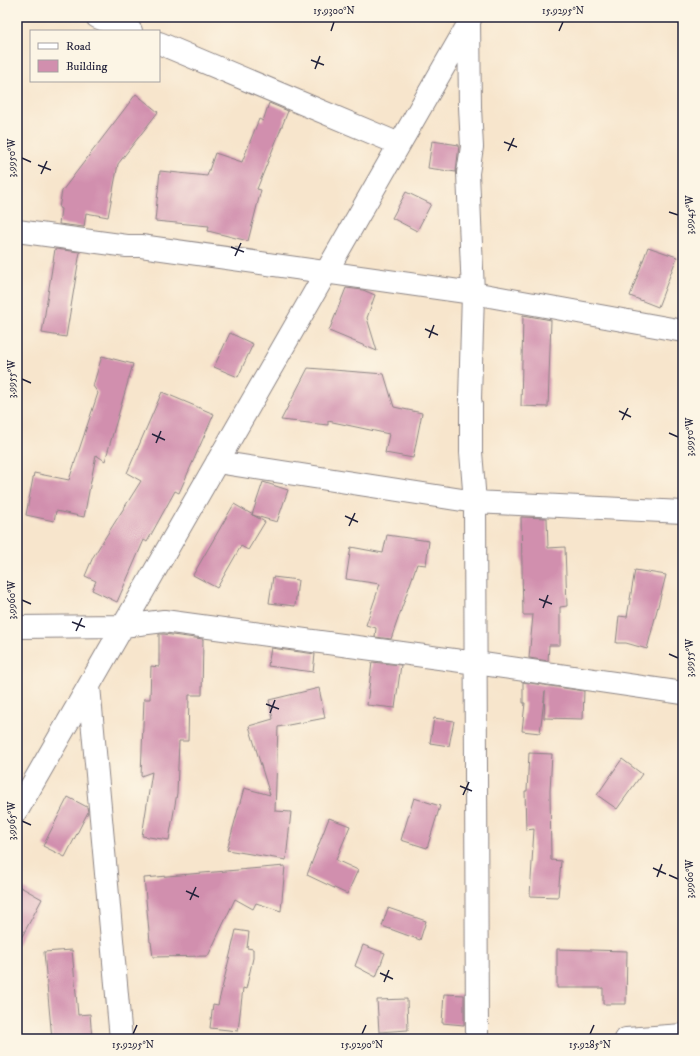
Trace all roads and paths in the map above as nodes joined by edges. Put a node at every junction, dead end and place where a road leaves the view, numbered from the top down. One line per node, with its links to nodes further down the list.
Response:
1 (97, 17): 3 (street)
2 (471, 19): 5 (street); 8 (street)
3 (129, 30)
4 (160, 43): 5 (street)
5 (399, 144): 7 (street)
6 (17, 231): 7 (street)
7 (325, 273): 8 (street); 10 (street)
8 (473, 293): 9 (street); 11 (street)
9 (683, 331)
10 (217, 462): 11 (street); 13 (street)
11 (475, 502): 12 (street); 15 (street)
12 (683, 512)
13 (123, 626): 14 (street); 15 (street); 16 (street)
14 (17, 627)
15 (476, 663): 17 (street); 21 (street)
16 (89, 686): 18 (street); 20 (street)
17 (683, 693)
18 (17, 811)
19 (683, 1034): 22 (street)
20 (121, 1039)
21 (477, 1039)
22 (626, 1039)

